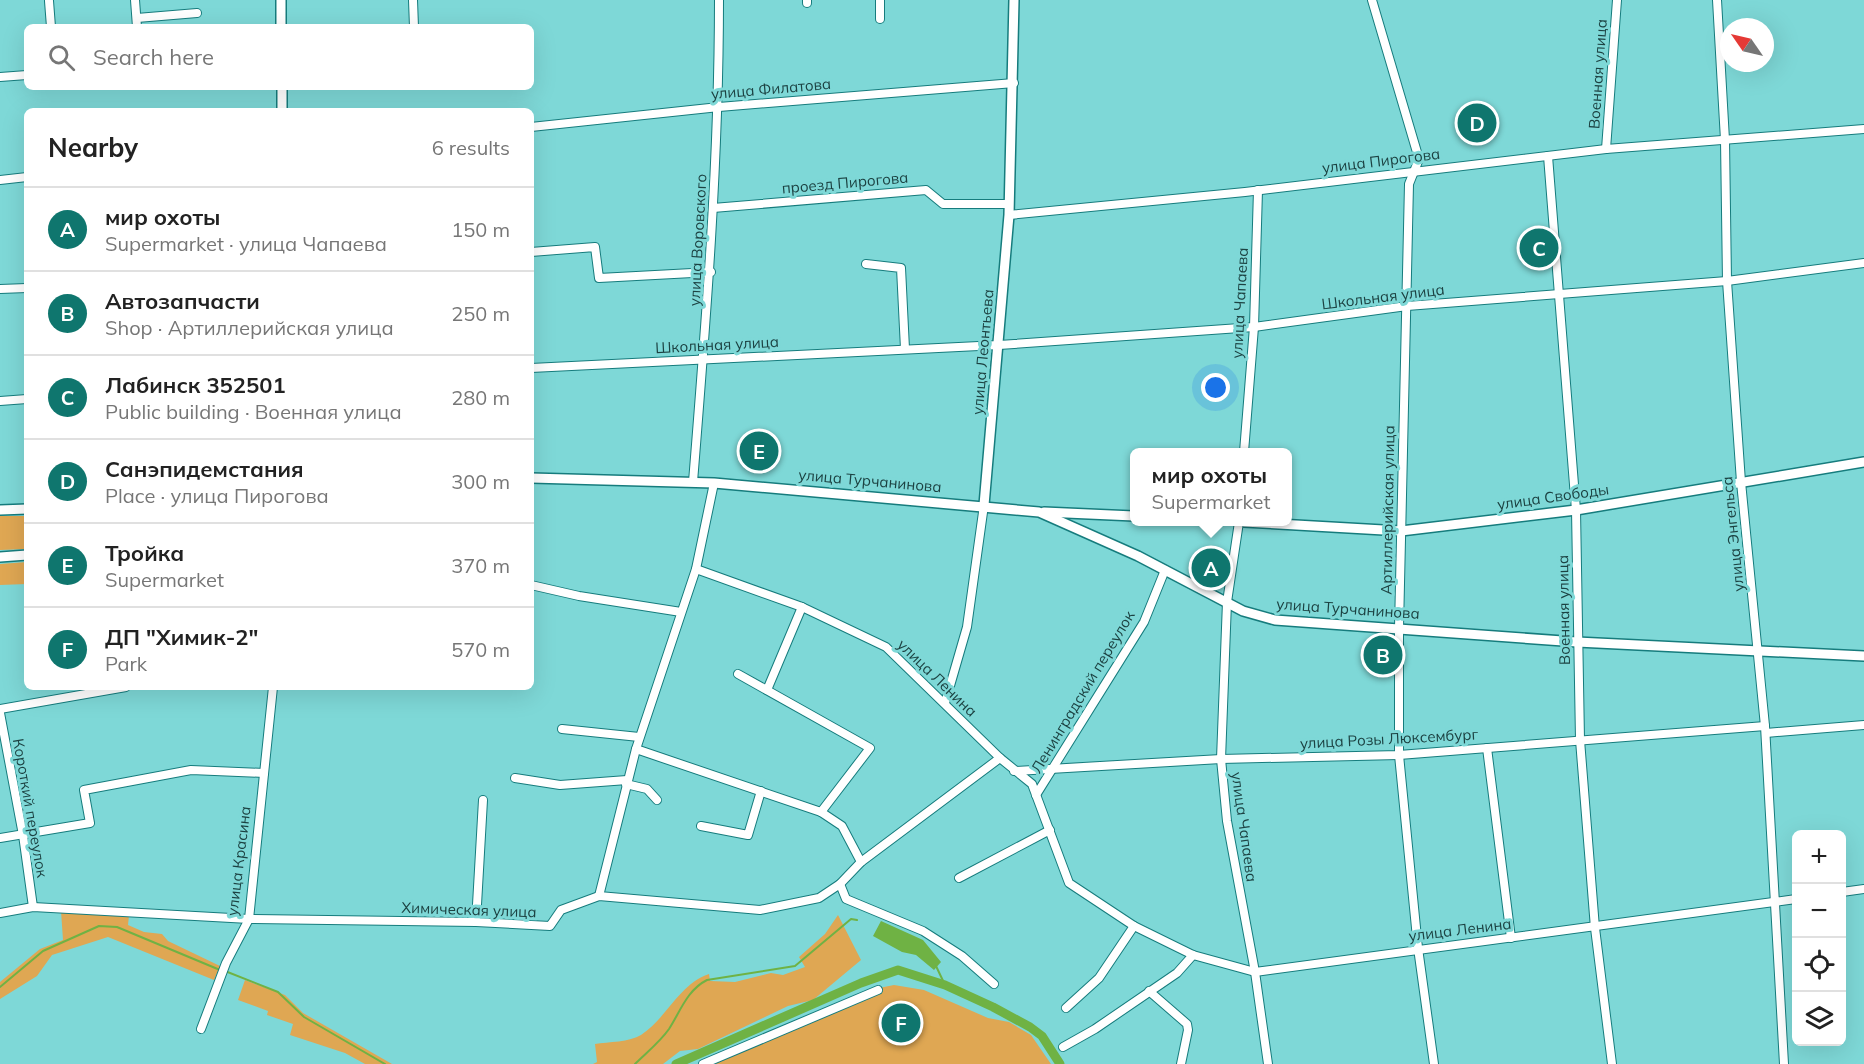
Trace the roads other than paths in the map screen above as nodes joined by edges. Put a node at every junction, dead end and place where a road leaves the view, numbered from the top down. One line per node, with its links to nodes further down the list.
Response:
1 (135, 0): 12 (street)
2 (281, 0): 16 (street)
3 (414, 0): 17 (street)
4 (719, 0): 22 (street, улица Воровского)
5 (880, 0): 13 (street)
6 (1014, 0): 20 (street, улица Леонтьева)
7 (1372, 0): 29 (street, Артиллерийская улица)
8 (1617, 0): 27 (street, Военная улица)
9 (1717, 0): 26 (street, улица Энгельса)
10 (49, 1): 14 (street)
11 (197, 13): 12 (street)
12 (136, 18): 15 (street)
13 (880, 19)
14 (51, 24)
15 (137, 24)
16 (281, 24)
17 (414, 24)
18 (24, 75): 19 (street)
19 (0, 77)
20 (1014, 83): 22 (street, улица Филатова); 33 (street, улица Леонтьева)
21 (282, 90): 23 (street)
22 (719, 107): 24 (street, улица Филатова); 34 (street, улица Воровского)
23 (282, 108)
24 (534, 127)
25 (1864, 129): 26 (street, улица Пирогова)
26 (1725, 140): 27 (street, улица Пирогова); 40 (street, улица Энгельса)
27 (1606, 149): 28 (street, улица Пирогова)
28 (1548, 156): 29 (street, улица Пирогова); 43 (street, Военная улица)
29 (1412, 170): 32 (street, улица Пирогова); 44 (street, Артиллерийская улица)
30 (24, 177): 31 (street)
31 (0, 180)
32 (1258, 189): 35 (street, улица Пирогова); 45 (street, улица Чапаева)
33 (1009, 204): 34 (street, проезд Пирогова); 35 (street, улица Леонтьева)
34 (713, 208): 39 (street, улица Воровского)
35 (1009, 215): 46 (street, улица Леонтьева)
36 (534, 252): 39 (street)
37 (1864, 263): 40 (street, Школьная улица)
38 (866, 264): 47 (street)
39 (711, 272): 48 (street, улица Воровского)
40 (1727, 281): 43 (street, Школьная улица); 56 (street, улица Энгельса)
41 (24, 288): 42 (street)
42 (0, 289)
43 (1558, 293): 44 (street, Школьная улица); 61 (street, Военная улица)
44 (1407, 306): 45 (street, Школьная улица); 66 (street, Артиллерийская улица)
45 (1254, 327): 46 (street, Школьная улица); 52 (street, улица Чапаева)
46 (999, 345): 47 (street, Школьная улица); 58 (street, улица Леонтьева)
47 (905, 350): 48 (street, Школьная улица)
48 (703, 359): 49 (street, Школьная улица); 55 (street, улица Воровского)
49 (534, 368)
50 (24, 399): 51 (street)
51 (0, 401)
52 (1244, 448)
53 (1864, 462): 56 (street, улица Свободы)
54 (534, 478): 55 (street, улица Турчанинова)
55 (693, 482): 57 (street, улица Турчанинова)
56 (1742, 482): 61 (street, улица Свободы); 77 (street, улица Энгельса)
57 (714, 483): 58 (street, улица Турчанинова); 69 (street)
58 (984, 505): 62 (street, улица Турчанинова); 83 (street, улица Леонтьева)
59 (24, 509): 60 (street)
60 (0, 510)
61 (1576, 510): 66 (street, улица Свободы); 76 (street, Военная улица)
62 (1039, 512): 63 (street); 70 (street, улица Турчанинова)
63 (1130, 516)
64 (1292, 525): 66 (street, улица Свободы)
65 (1240, 526): 72 (street, улица Чапаева)
66 (1401, 531): 75 (street, Артиллерийская улица)
67 (24, 555): 68 (street)
68 (0, 557)
69 (696, 569): 73 (street, улица Ленина); 74 (street)
70 (1164, 570): 72 (street, улица Турчанинова); 95 (street, Ленинградский переулок)
71 (534, 586): 74 (street)
72 (1227, 602): 75 (street, улица Турчанинова); 94 (street, улица Чапаева)
73 (802, 607): 82 (street); 83 (street, улица Ленина)
74 (681, 612): 88 (street)
75 (1399, 628): 76 (street, улица Турчанинова); 92 (street, Артиллерийская улица)
76 (1577, 642): 77 (street, улица Турчанинова); 89 (street, Военная улица)
77 (1759, 651): 78 (street, улица Турчанинова); 87 (street, улица Энгельса)
78 (1864, 656)
79 (738, 674): 82 (street)
80 (110, 690): 84 (street, Короткий переулок)
81 (273, 690): 97 (street, улица Красина)
82 (767, 690): 104 (street)
83 (945, 703): 93 (street, улица Ленина)
84 (0, 711): 107 (street, Короткий переулок)
85 (1864, 724): 87 (street, улица Розы Люксембург)
86 (562, 729): 88 (street)
87 (1765, 729): 89 (street, улица Розы Люксембург); 116 (street, улица Энгельса)
88 (639, 737): 91 (street)
89 (1580, 740): 90 (street, улица Розы Люксембург); 122 (street, Военная улица)
90 (1487, 748): 92 (street, улица Розы Люксембург); 123 (street)
91 (636, 749): 99 (street); 100 (street)
92 (1399, 755): 94 (street, улица Розы Люксембург); 124 (street, Артиллерийская улица)
93 (999, 758): 96 (street, улица Ленина); 109 (street)
94 (1221, 759): 95 (street, улица Розы Люксембург); 126 (street, улица Чапаева)
95 (1053, 768): 96 (street, улица Розы Люксембург); 101 (street, Ленинградский переулок)
96 (1014, 771): 101 (street, улица Ленина)
97 (264, 773): 107 (street); 119 (street, улица Красина)
98 (515, 778): 99 (street)
99 (626, 782): 103 (street); 114 (street)
100 (761, 791): 104 (street); 105 (street)
101 (1036, 795): 106 (street, улица Ленина)
102 (483, 800): 120 (street)
103 (657, 800)
104 (821, 813): 109 (street)
105 (701, 826)
106 (1050, 830): 110 (street); 121 (street, улица Ленина)
107 (23, 835): 108 (street); 117 (street, Короткий переулок)
108 (0, 838)
109 (861, 862): 111 (street)
110 (959, 878)
111 (840, 884): 114 (street, Химическая улица); 127 (street)
112 (1864, 889): 113 (street)
113 (1846, 891)
114 (599, 896): 120 (street, Химическая улица)
115 (1792, 900): 116 (street, улица Ленина)
116 (1774, 903): 122 (street, улица Ленина); 138 (street, улица Энгельса)
117 (33, 908): 118 (street, Химическая улица); 119 (street, Химическая улица)
118 (0, 913)
119 (249, 919): 120 (street, Химическая улица); 131 (street, улица Красина)
120 (476, 922)
121 (1134, 926): 125 (street, улица Ленина); 130 (street)
122 (1595, 928): 123 (street, улица Ленина); 137 (street, Военная улица)
123 (1511, 938): 124 (street, улица Ленина)
124 (1418, 948): 126 (street, улица Ленина); 136 (street, Артиллерийская улица)
125 (1193, 955): 126 (street, улица Ленина); 129 (street)
126 (1255, 972): 135 (street, улица Чапаева)
127 (994, 984)
128 (878, 990): 133 (street)
129 (1149, 991): 132 (street); 134 (street)
130 (1066, 1008)
131 (201, 1029)
132 (1063, 1047)
133 (703, 1064)
134 (1181, 1064)
135 (1268, 1064)
136 (1434, 1064)
137 (1612, 1064)
138 (1784, 1064)

